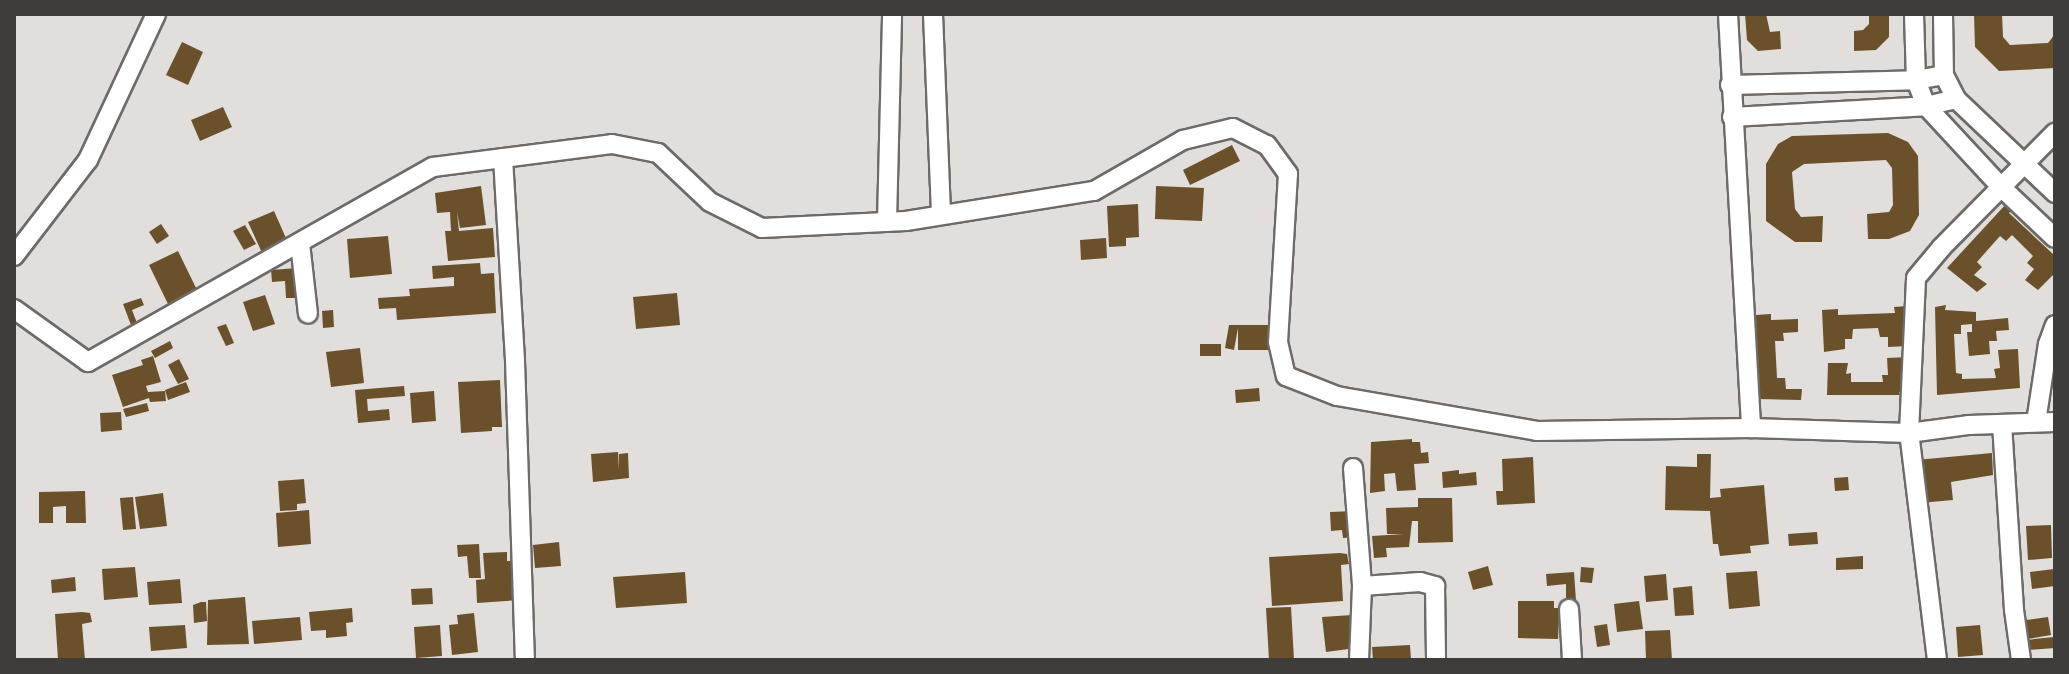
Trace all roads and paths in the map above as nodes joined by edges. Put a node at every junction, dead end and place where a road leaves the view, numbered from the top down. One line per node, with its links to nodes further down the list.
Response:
1 (156, 14): 22 (street)
2 (892, 14): 19 (street)
3 (933, 14): 18 (street)
4 (1728, 14): 9 (street)
5 (1914, 14): 8 (street)
6 (1943, 14): 7 (street)
7 (1944, 75): 8 (street); 10 (street)
8 (1916, 80): 9 (street); 11 (street)
9 (1730, 85): 12 (street)
10 (1956, 99): 11 (street); 15 (street)
11 (1926, 106): 12 (street); 16 (street)
12 (1732, 117): 28 (street)
13 (2055, 133): 15 (street)
14 (503, 158): 19 (street); 21 (street); 33 (street)
15 (2024, 164): 16 (street); 17 (street)
16 (2001, 187): 20 (street); 29 (street)
17 (2055, 193)
18 (941, 215): 19 (street); 28 (street)
19 (887, 222)
20 (2055, 238)
21 (300, 243): 23 (street); 24 (street)
22 (14, 256)
23 (14, 309)
24 (308, 314)
25 (2055, 325): 26 (street)
26 (2046, 422): 27 (street)
27 (2002, 424): 29 (street); 38 (street)
28 (1751, 428): 29 (street)
29 (1909, 433): 37 (street)
30 (1353, 468): 31 (street)
31 (1362, 586): 34 (street); 35 (street)
32 (1569, 609): 36 (street)
33 (525, 660)
34 (1359, 660)
35 (1436, 660)
36 (1572, 660)
37 (1937, 660)
38 (2021, 660)

